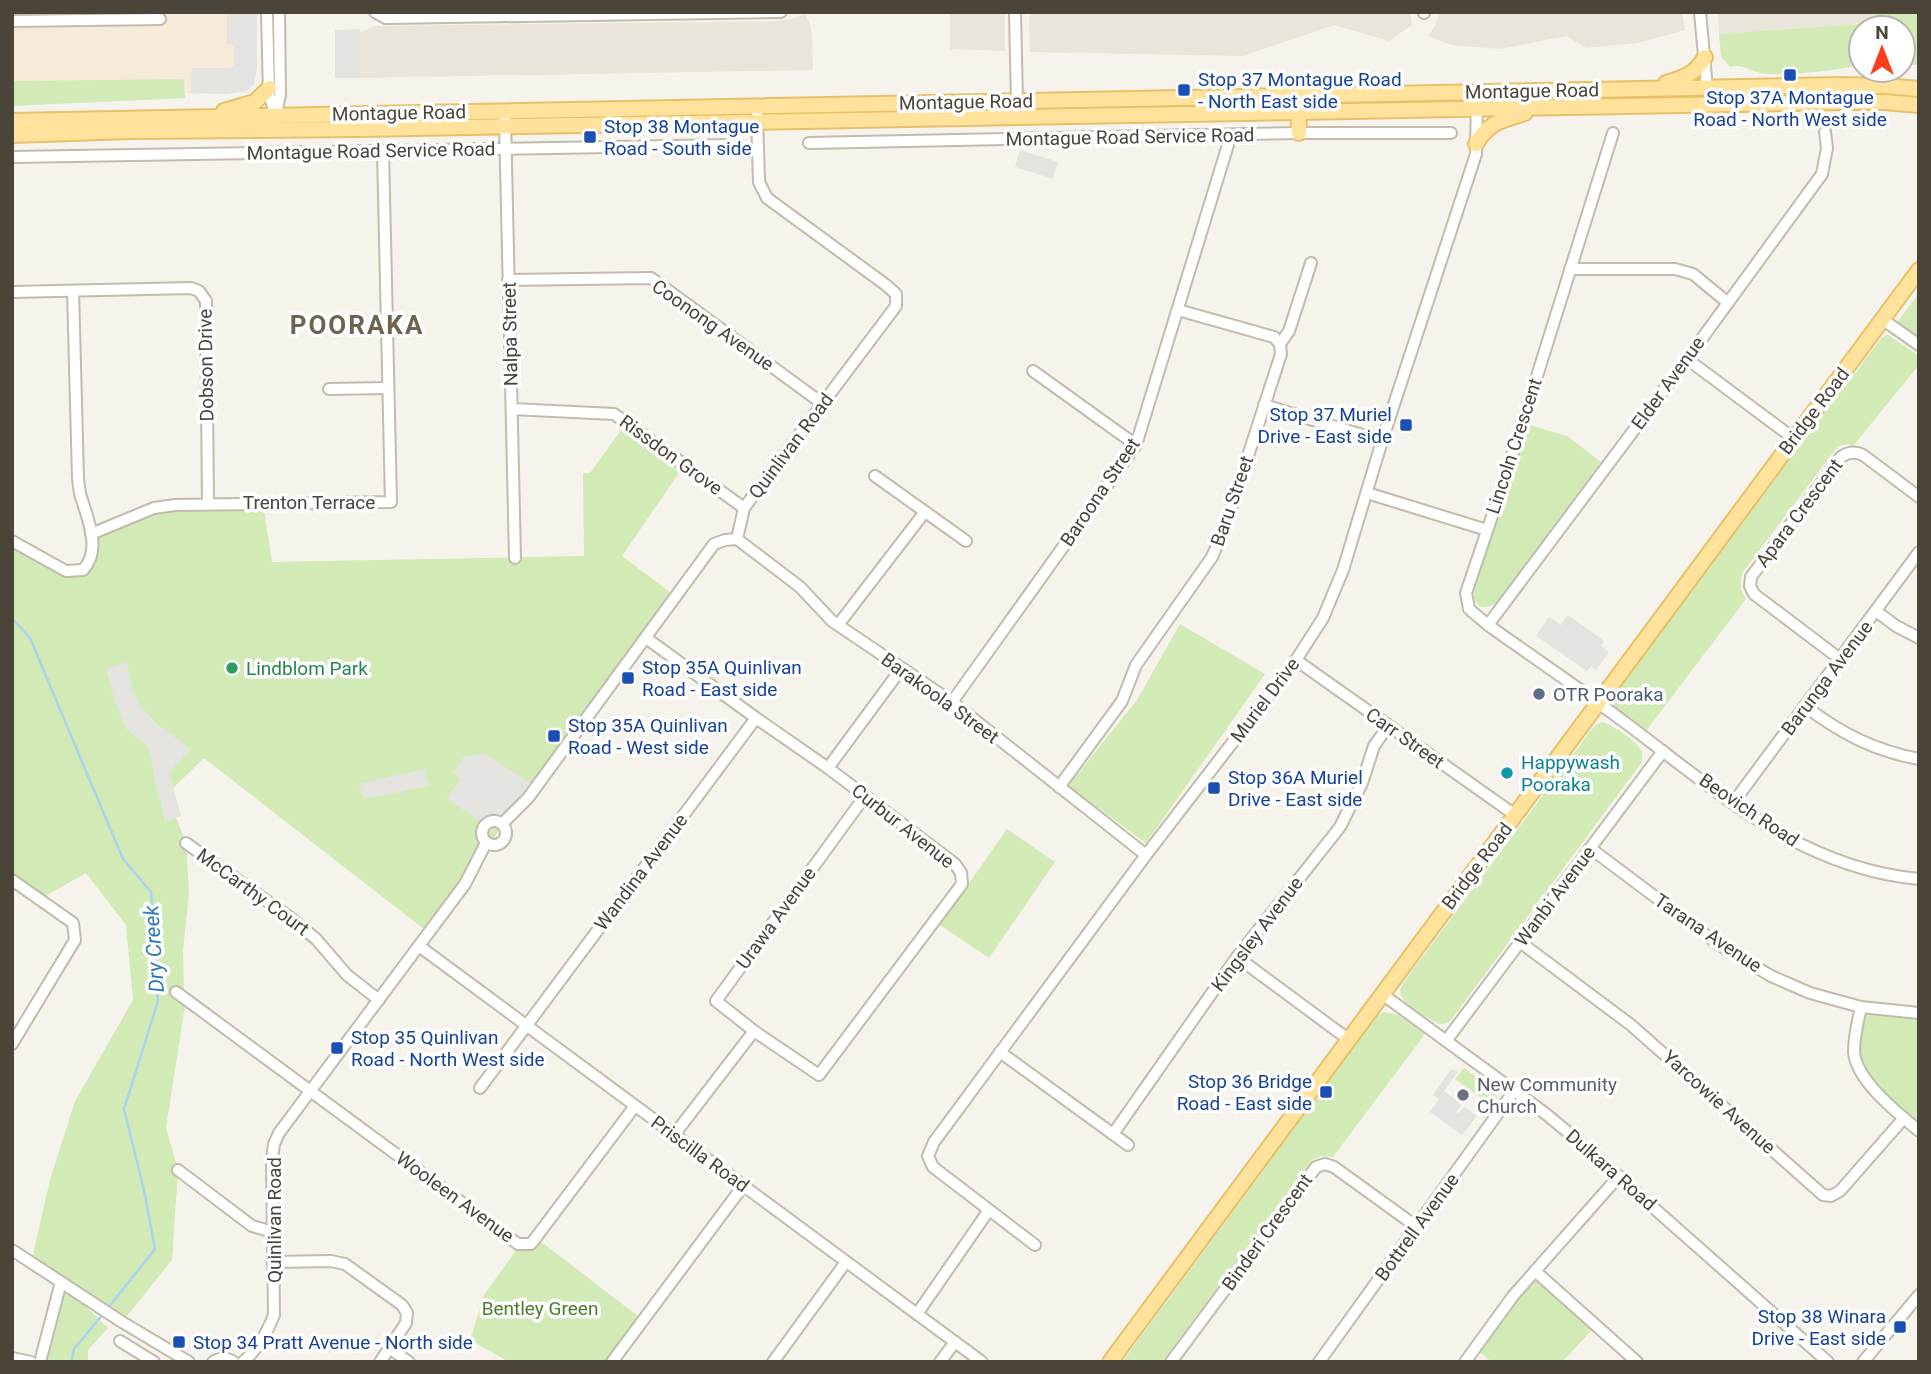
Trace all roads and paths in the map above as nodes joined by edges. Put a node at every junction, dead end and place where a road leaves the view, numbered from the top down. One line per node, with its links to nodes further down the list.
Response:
1 (267, 12): 11 (street)
2 (279, 12): 29 (street)
3 (375, 12): 7 (street)
4 (781, 12): 7 (street)
5 (1015, 12): 17 (street)
6 (1700, 12): 10 (street)
7 (665, 13)
8 (160, 19): 9 (street)
9 (12, 21)
10 (1704, 57): 12 (street); 13 (main road)
11 (269, 88): 25 (main road); 29 (street)
12 (1707, 88): 13 (main road, Montague Road); 14 (main road, Montague Road); 18 (main road)
13 (1648, 89): 15 (main road, Montague Road)
14 (1919, 89)
15 (1477, 92): 16 (main road, Montague Road); 22 (street, Muriel Drive)
16 (1297, 96): 17 (main road, Montague Road); 24 (main road)
17 (1017, 101): 20 (main road, Montague Road); 26 (main road)
18 (1709, 104): 19 (main road, Montague Road); 21 (main road, Montague Road)
19 (1919, 105)
20 (757, 106): 23 (main road, Montague Road); 28 (street, Quinlivan Road)
21 (1543, 107): 22 (main road, Montague Road); 38 (main road)
22 (1477, 109): 24 (main road, Montague Road); 38 (street, Muriel Drive)
23 (505, 111): 29 (main road, Montague Road); 30 (street, Nalpa Street)
24 (1298, 112): 26 (main road, Montague Road); 34 (main road)
25 (206, 117): 27 (main road, Montague Road); 29 (main road, Montague Road)
26 (1017, 117): 28 (main road, Montague Road)
27 (12, 121)
28 (758, 121): 30 (main road, Montague Road); 58 (street, Quinlivan Road)
29 (276, 123): 30 (main road, Montague Road); 35 (main road, Montague Road)
30 (505, 126): 40 (street, Nalpa Street)
31 (1825, 132): 49 (street, Elder Avenue)
32 (1451, 133): 34 (street, Montague Road Service Road)
33 (1613, 133): 44 (street, Lincoln Crescent)
34 (1299, 134): 36 (street, Montague Road Service Road)
35 (12, 135)
36 (1231, 135): 37 (street, Montague Road Service Road); 50 (street, Baroona Street)
37 (809, 143)
38 (1476, 144): 62 (street, Muriel Drive)
39 (731, 145): 40 (street, Montague Road Service Road)
40 (506, 149): 41 (street, Montague Road Service Road); 46 (street, Nalpa Street)
41 (383, 151): 42 (street, Montague Road Service Road); 56 (street, Trenton Terrace)
42 (12, 157)
43 (1311, 263): 52 (street, Baru Street)
44 (1570, 269): 49 (street); 70 (street, Lincoln Crescent)
45 (1919, 270): 51 (main road, Bridge Road)
46 (508, 281): 58 (street, Coonong Avenue); 60 (street, Nalpa Street)
47 (73, 291): 48 (street, Dobson Drive); 67 (street, Dobson Drive); 71 (street)
48 (12, 292)
49 (1727, 302): 54 (street, Elder Avenue)
50 (1178, 310): 52 (street); 63 (street, Baroona Street)
51 (1882, 319): 53 (street); 61 (main road, Bridge Road)
52 (1280, 344): 59 (street, Baru Street)
53 (1919, 345)
54 (1687, 359): 61 (street); 79 (street, Elder Avenue)
55 (1033, 371): 63 (street)
56 (388, 388): 57 (street); 67 (street, Trenton Terrace)
57 (329, 389)
58 (822, 404): 68 (street, Quinlivan Road)
59 (1264, 405): 62 (street); 93 (street, Baru Street)
60 (512, 409): 68 (street, Rissdon Grove); 76 (street, Nalpa Street)
61 (1793, 438): 86 (main road, Bridge Road)
62 (1382, 442): 65 (street, Muriel Drive)
63 (1136, 445): 85 (street, Baroona Street)
64 (875, 476): 69 (street)
65 (1367, 493): 70 (street); 83 (street, Muriel Drive)
66 (1919, 497): 82 (street, Apara Crescent)
67 (208, 503): 71 (street, Trenton Terrace)
68 (744, 508): 72 (street, Quinlivan Road)
69 (924, 513): 74 (street); 78 (street)
70 (1487, 530): 79 (street, Lincoln Crescent)
71 (91, 534): 73 (street)
72 (737, 539): 78 (street, Barakoola Street); 80 (street)
73 (12, 541)
74 (967, 541)
75 (1919, 552): 77 (street, Barunga Avenue)
76 (515, 558)
77 (1877, 611): 81 (street); 82 (street, Barunga Avenue)
78 (838, 625): 84 (street, Barakoola Street)
79 (1488, 625): 86 (street, Lincoln Crescent)
80 (646, 638): 88 (street, Curbur Avenue); 97 (street)
81 (1919, 638)
82 (1840, 659): 87 (street, Barunga Avenue)
83 (1296, 660): 89 (street, Carr Street); 101 (street, Muriel Drive)
84 (901, 669): 85 (street, Barakoola Street); 92 (street)
85 (952, 702): 93 (street, Barakoola Street)
86 (1597, 703): 90 (street, Beovich Road); 96 (main road, Bridge Road)
87 (1805, 706): 91 (street); 95 (street, Barunga Avenue)
88 (756, 718): 92 (street, Curbur Avenue); 112 (street, Wandina Avenue)
89 (1388, 726): 96 (street, Carr Street); 106 (street, Kingsley Avenue)
90 (1663, 751): 95 (street, Beovich Road); 100 (street, Wanbi Avenue)
91 (1919, 759)
92 (828, 768): 94 (street, Curbur Avenue)
93 (1059, 787): 101 (street, Barakoola Street)
94 (865, 796): 113 (street, Urawa Avenue); 113 (street, Curbur Avenue)
95 (1733, 803): 103 (street, Beovich Road)
96 (1515, 815): 108 (main road, Bridge Road)
97 (502, 824): 98 (street); 98 (street)
98 (486, 842): 105 (street, Quinlivan Road)
99 (186, 843): 109 (street, McCarthy Court)
100 (1590, 848): 104 (street, Wanbi Avenue); 110 (street, Tarana Avenue)
101 (1146, 855): 117 (street, Muriel Drive)
102 (12, 880): 116 (street)
103 (1919, 880)
104 (1520, 942): 115 (street, Wanbi Avenue); 122 (street, Yarcowie Avenue)
105 (419, 946): 109 (street, Quinlivan Road); 112 (street, Priscilla Road)
106 (1237, 957): 114 (street); 124 (street, Kingsley Avenue)
107 (176, 992): 120 (street)
108 (1382, 994): 114 (main road, Bridge Road); 115 (street, Dulkara Road)
109 (379, 1000): 120 (street, Quinlivan Road)
110 (1861, 1007): 111 (street, Tarana Avenue); 122 (street)
111 (1919, 1013)
112 (526, 1026): 118 (street, Wandina Avenue); 121 (street, Priscilla Road)
113 (754, 1031): 125 (street)
114 (1348, 1039): 158 (main road, Bridge Road)
115 (1446, 1041): 119 (street, Dulkara Road)
116 (12, 1044)
117 (1000, 1052): 124 (street); 130 (street, Muriel Drive)
118 (480, 1088)
119 (1514, 1091): 128 (street, Dulkara Road); 131 (street, Bottrell Avenue)
120 (310, 1092): 121 (street, Wooleen Avenue); 132 (street, Quinlivan Road)
121 (635, 1106): 125 (street, Priscilla Road)
122 (1904, 1118): 123 (street)
123 (1919, 1131)
124 (1113, 1134): 126 (street)
125 (674, 1135): 129 (street, Priscilla Road)
126 (1128, 1145)
127 (178, 1170): 132 (street)
128 (1619, 1176): 137 (street); 163 (street, Dulkara Road)
129 (743, 1186): 136 (street, Priscilla Road); 154 (street)
130 (989, 1210): 133 (street, Muriel Drive); 140 (street)
131 (1417, 1227): 159 (street, Binderi Crescent); 160 (street, Bottrell Avenue)
132 (273, 1232): 135 (street, Quinlivan Road)
133 (1035, 1245)
134 (12, 1251): 138 (street)
135 (273, 1262): 143 (street); 151 (street, Quinlivan Road)
136 (846, 1262): 140 (street, Priscilla Road); 155 (street)
137 (1535, 1271): 161 (street); 162 (street)
138 (61, 1282): 145 (street); 147 (street)
139 (1919, 1295): 164 (street)
140 (917, 1314): 142 (street, Priscilla Road)
141 (120, 1341): 148 (street)
142 (955, 1342): 156 (street); 157 (street, Priscilla Road)
143 (389, 1348): 152 (street); 153 (street)
144 (12, 1358): 146 (street)
145 (190, 1361)
146 (31, 1362)
147 (40, 1362)
148 (154, 1362)
149 (213, 1362): 150 (street)
150 (234, 1362)
151 (243, 1362)
152 (380, 1362)
153 (409, 1362)
154 (612, 1362)
155 (773, 1362)
156 (940, 1362)
157 (982, 1362)
158 (1110, 1362)
159 (1171, 1362)
160 (1319, 1362)
161 (1465, 1362)
162 (1637, 1362)
163 (1828, 1362)
164 (1863, 1362)

